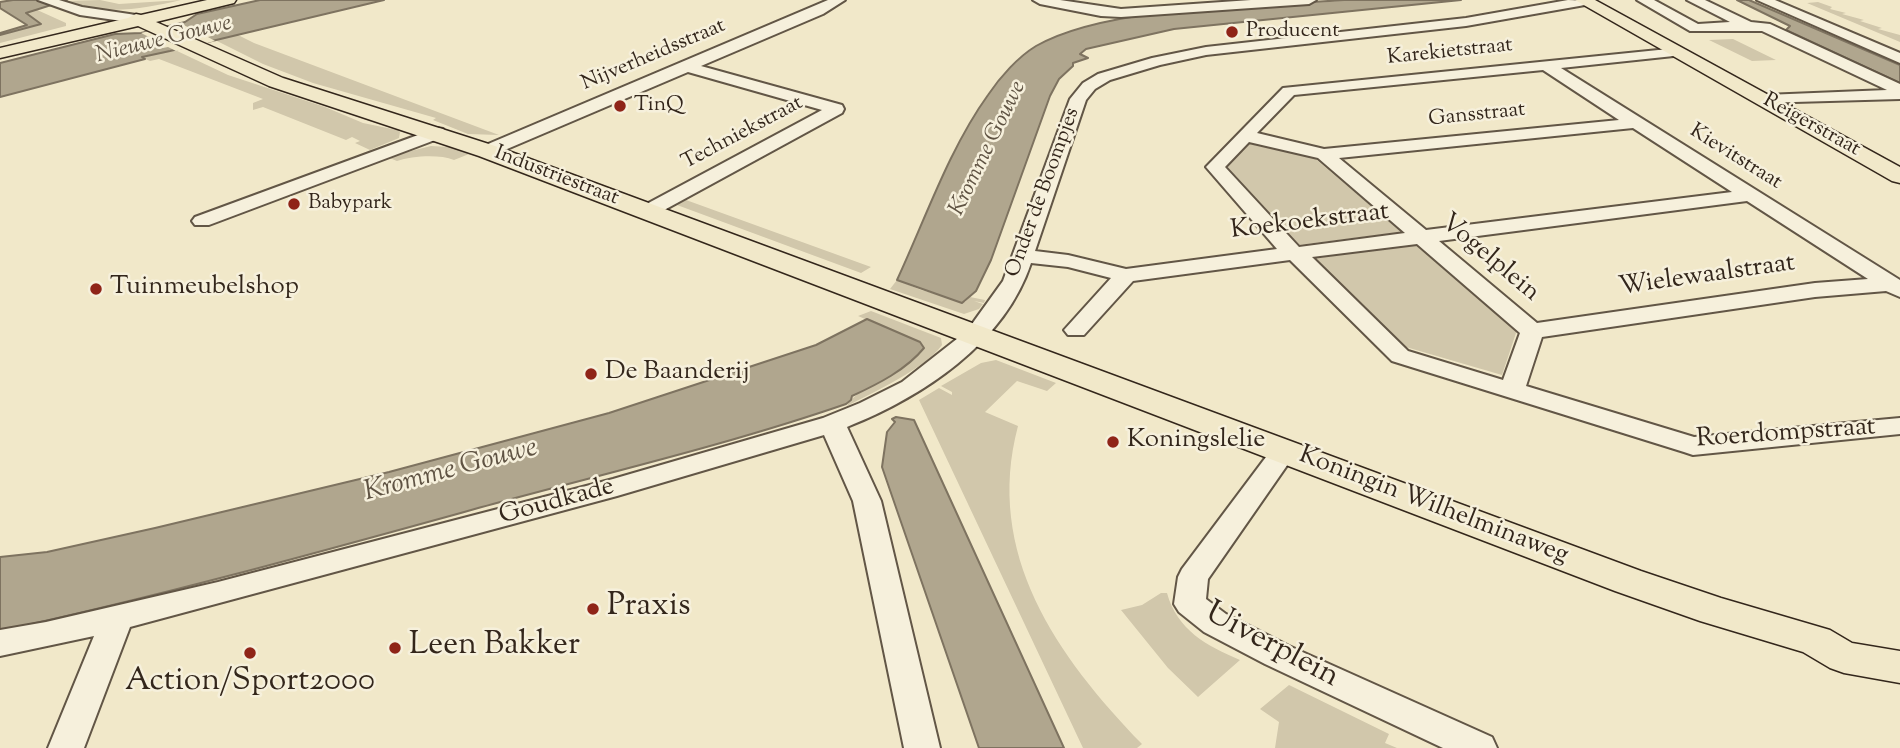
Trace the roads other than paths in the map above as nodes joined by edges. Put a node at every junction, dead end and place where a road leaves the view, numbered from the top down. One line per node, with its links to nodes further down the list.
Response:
1 (228, 0): 10 (main road)
2 (838, 0): 16 (street, Nijverheidsstraat)
3 (1040, 0): 4 (street)
4 (1309, 0)
5 (1584, 0): 12 (main road, Reigerstraat); 30 (street, Onder de Boompjes)
6 (1644, 0): 11 (street)
7 (1694, 0): 11 (street)
8 (1764, 0): 14 (street)
9 (52, 3): 10 (street)
10 (136, 19): 13 (main road); 20 (main road, Industriestraat)
11 (1748, 26): 17 (street)
12 (1678, 52): 15 (street, Karekietstraat); 18 (main road, Reigerstraat)
13 (0, 53)
14 (1900, 58)
15 (1545, 65): 19 (street, Kievitstraat); 21 (street, Karekietstraat)
16 (688, 67): 22 (street, Nijverheidsstraat); 26 (street, Techniekstraat)
17 (1900, 92): 18 (street)
18 (1765, 100): 24 (main road, Reigerstraat)
19 (1636, 123): 23 (street, Gansstraat); 25 (street, Kievitstraat)
20 (437, 133): 22 (main road, Industriestraat); 27 (street)
21 (1246, 136): 23 (street, Vogelplein); 29 (street)
22 (487, 151): 26 (main road, Industriestraat)
23 (1324, 155): 28 (street, Vogelplein)
24 (1900, 176)
25 (1750, 195): 28 (street, Koekoekstraat); 32 (street, Kievitstraat)
26 (648, 211): 35 (main road, Industriestraat)
27 (202, 221)
28 (1419, 237): 29 (street, Koekoekstraat); 34 (street, Vogelplein)
29 (1294, 253): 31 (street, Koekoekstraat); 36 (street)
30 (1025, 256): 31 (street); 35 (street, Onder de Boompjes)
31 (1126, 275): 33 (street)
32 (1895, 287): 34 (street, Wielewaalstraat)
33 (1076, 330)
34 (1532, 331): 36 (street, Vogelplein)
35 (975, 336): 37 (street, Goudkade); 39 (main road, Koningin Wilhelminaweg)
36 (1512, 390): 38 (street, Roerdompstraat)
37 (832, 424): 40 (street, Goudkade); 46 (street)
38 (1900, 426)
39 (1284, 451): 41 (main road, Koningin Wilhelminaweg); 47 (street, Uiverplein)
40 (117, 619): 42 (street, Goudkade); 45 (street)
41 (1816, 641): 43 (main road, Koningin Wilhelminaweg); 44 (main road, Koningin Wilhelminaweg)
42 (0, 643)
43 (1900, 652)
44 (1900, 667)
45 (66, 748)
46 (922, 748)
47 (1479, 748)

